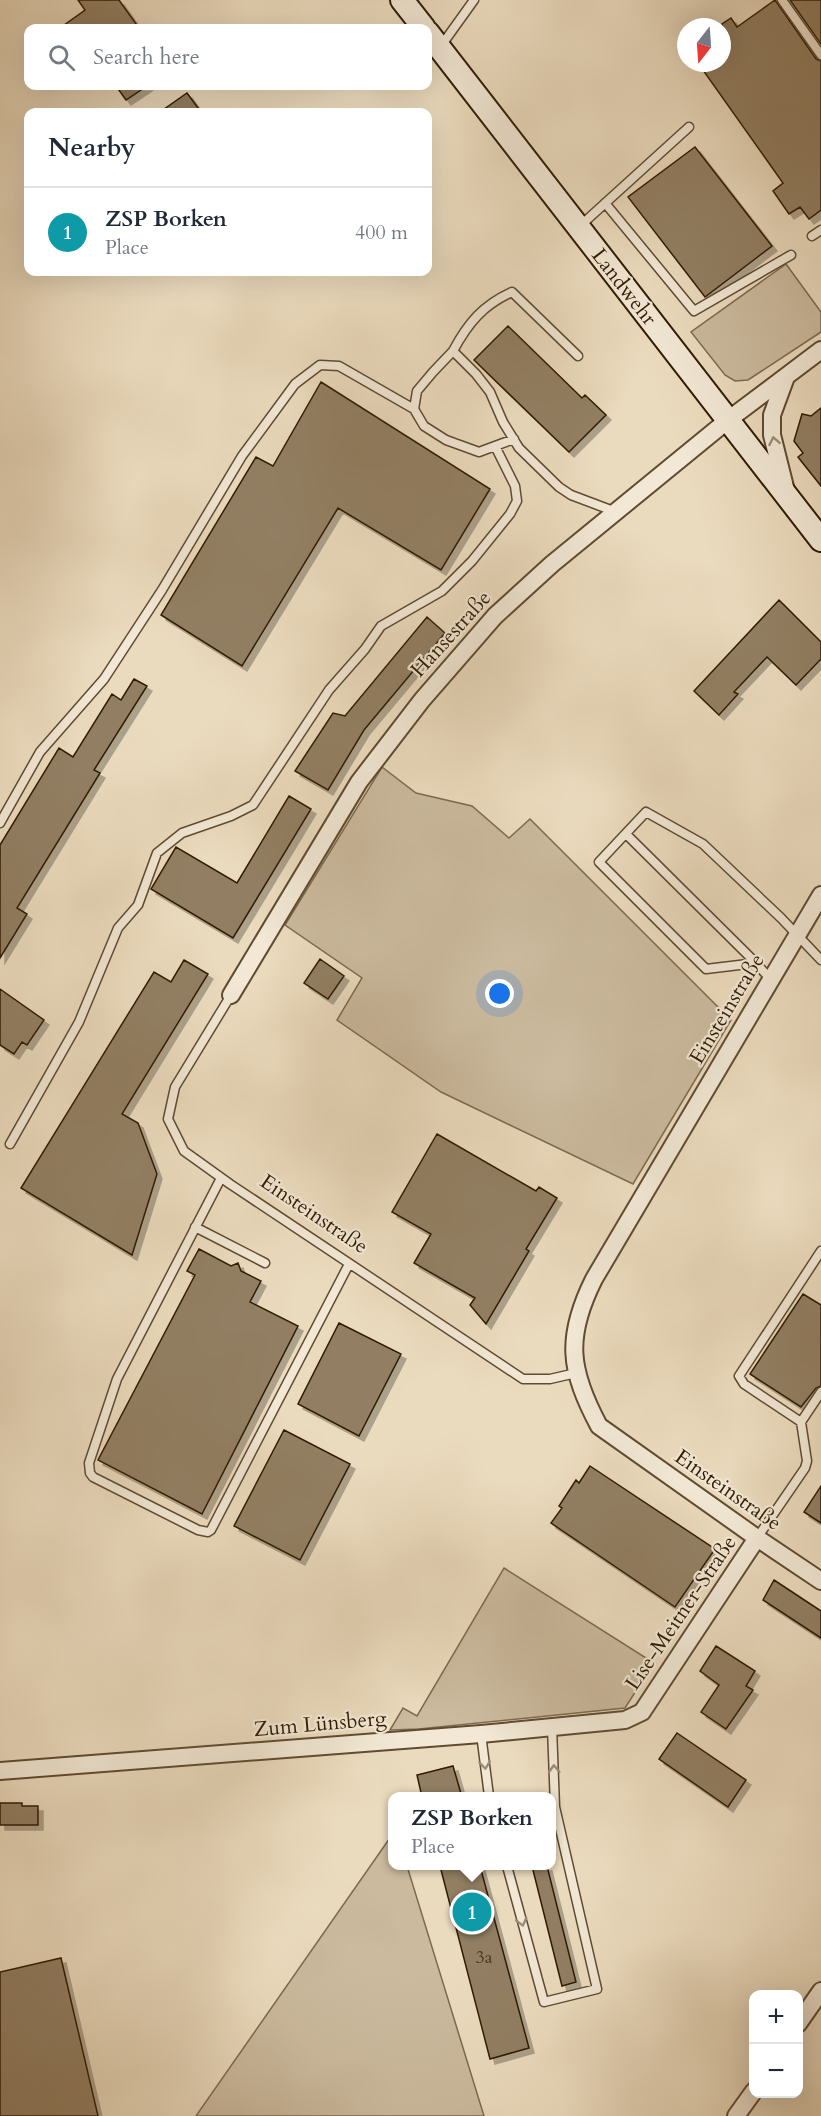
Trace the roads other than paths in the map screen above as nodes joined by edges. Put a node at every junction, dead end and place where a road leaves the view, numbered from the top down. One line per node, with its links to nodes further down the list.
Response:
1 (402, 0): 4 (main road)
2 (782, 0): 6 (lane)
3 (470, 2): 5 (lane)
4 (421, 24)
5 (433, 41): 9 (main road, Landwehr)
6 (821, 55)
7 (689, 127): 8 (lane)
8 (605, 203): 9 (lane); 12 (lane)
9 (578, 228): 18 (main road, Landwehr)
10 (821, 230): 11 (lane)
11 (812, 236)
12 (791, 255)
13 (821, 350): 16 (street, Hansestraße)
14 (453, 351): 15 (lane); 17 (lane); 19 (lane)
15 (579, 356)
16 (787, 376): 18 (street, Hansestraße); 21 (street, one-way to 16)
17 (414, 409): 20 (lane); 24 (lane)
18 (728, 420): 21 (main road, Landwehr); 22 (street, Hansestraße)
19 (514, 439): 20 (lane); 22 (lane)
20 (495, 446): 32 (lane)
21 (788, 498): 23 (main road, Landwehr)
22 (616, 512): 31 (street, Hansestraße)
23 (821, 540)
24 (0, 823)
25 (626, 834): 27 (lane); 29 (lane); 29 (lane)
26 (821, 895): 27 (street, Einsteinstraße)
27 (798, 935): 28 (lane); 30 (street, Einsteinstraße)
28 (821, 960)
29 (756, 963): 30 (lane)
30 (771, 980): 39 (street, Einsteinstraße)
31 (231, 995): 33 (lane, Einsteinstraße)
32 (10, 1144)
33 (221, 1178): 34 (lane); 37 (lane, Einsteinstraße)
34 (195, 1227): 36 (lane); 37 (lane)
35 (821, 1251): 38 (lane)
36 (265, 1263)
37 (348, 1264): 39 (lane, Einsteinstraße)
38 (817, 1266): 41 (lane)
39 (576, 1373): 42 (street, Einsteinstraße)
40 (821, 1392): 41 (lane)
41 (801, 1422): 42 (lane)
42 (757, 1538): 43 (street, Einsteinstraße); 44 (street, Lise-Meitner-Straße)
43 (821, 1581)
44 (642, 1712): 45 (street, Zum Lünsberg)
45 (552, 1727): 46 (street, Zum Lünsberg); 49 (lane, one-way to 45)
46 (481, 1734): 47 (street, Zum Lünsberg); 48 (lane, one-way to 48)
47 (0, 1771)
48 (488, 1792)
49 (554, 1792)
50 (556, 1811): 51 (lane, one-way to 50)
51 (508, 1870)
52 (821, 1991): 53 (street)
53 (803, 2017)
54 (749, 2097): 55 (street)
55 (736, 2116)

